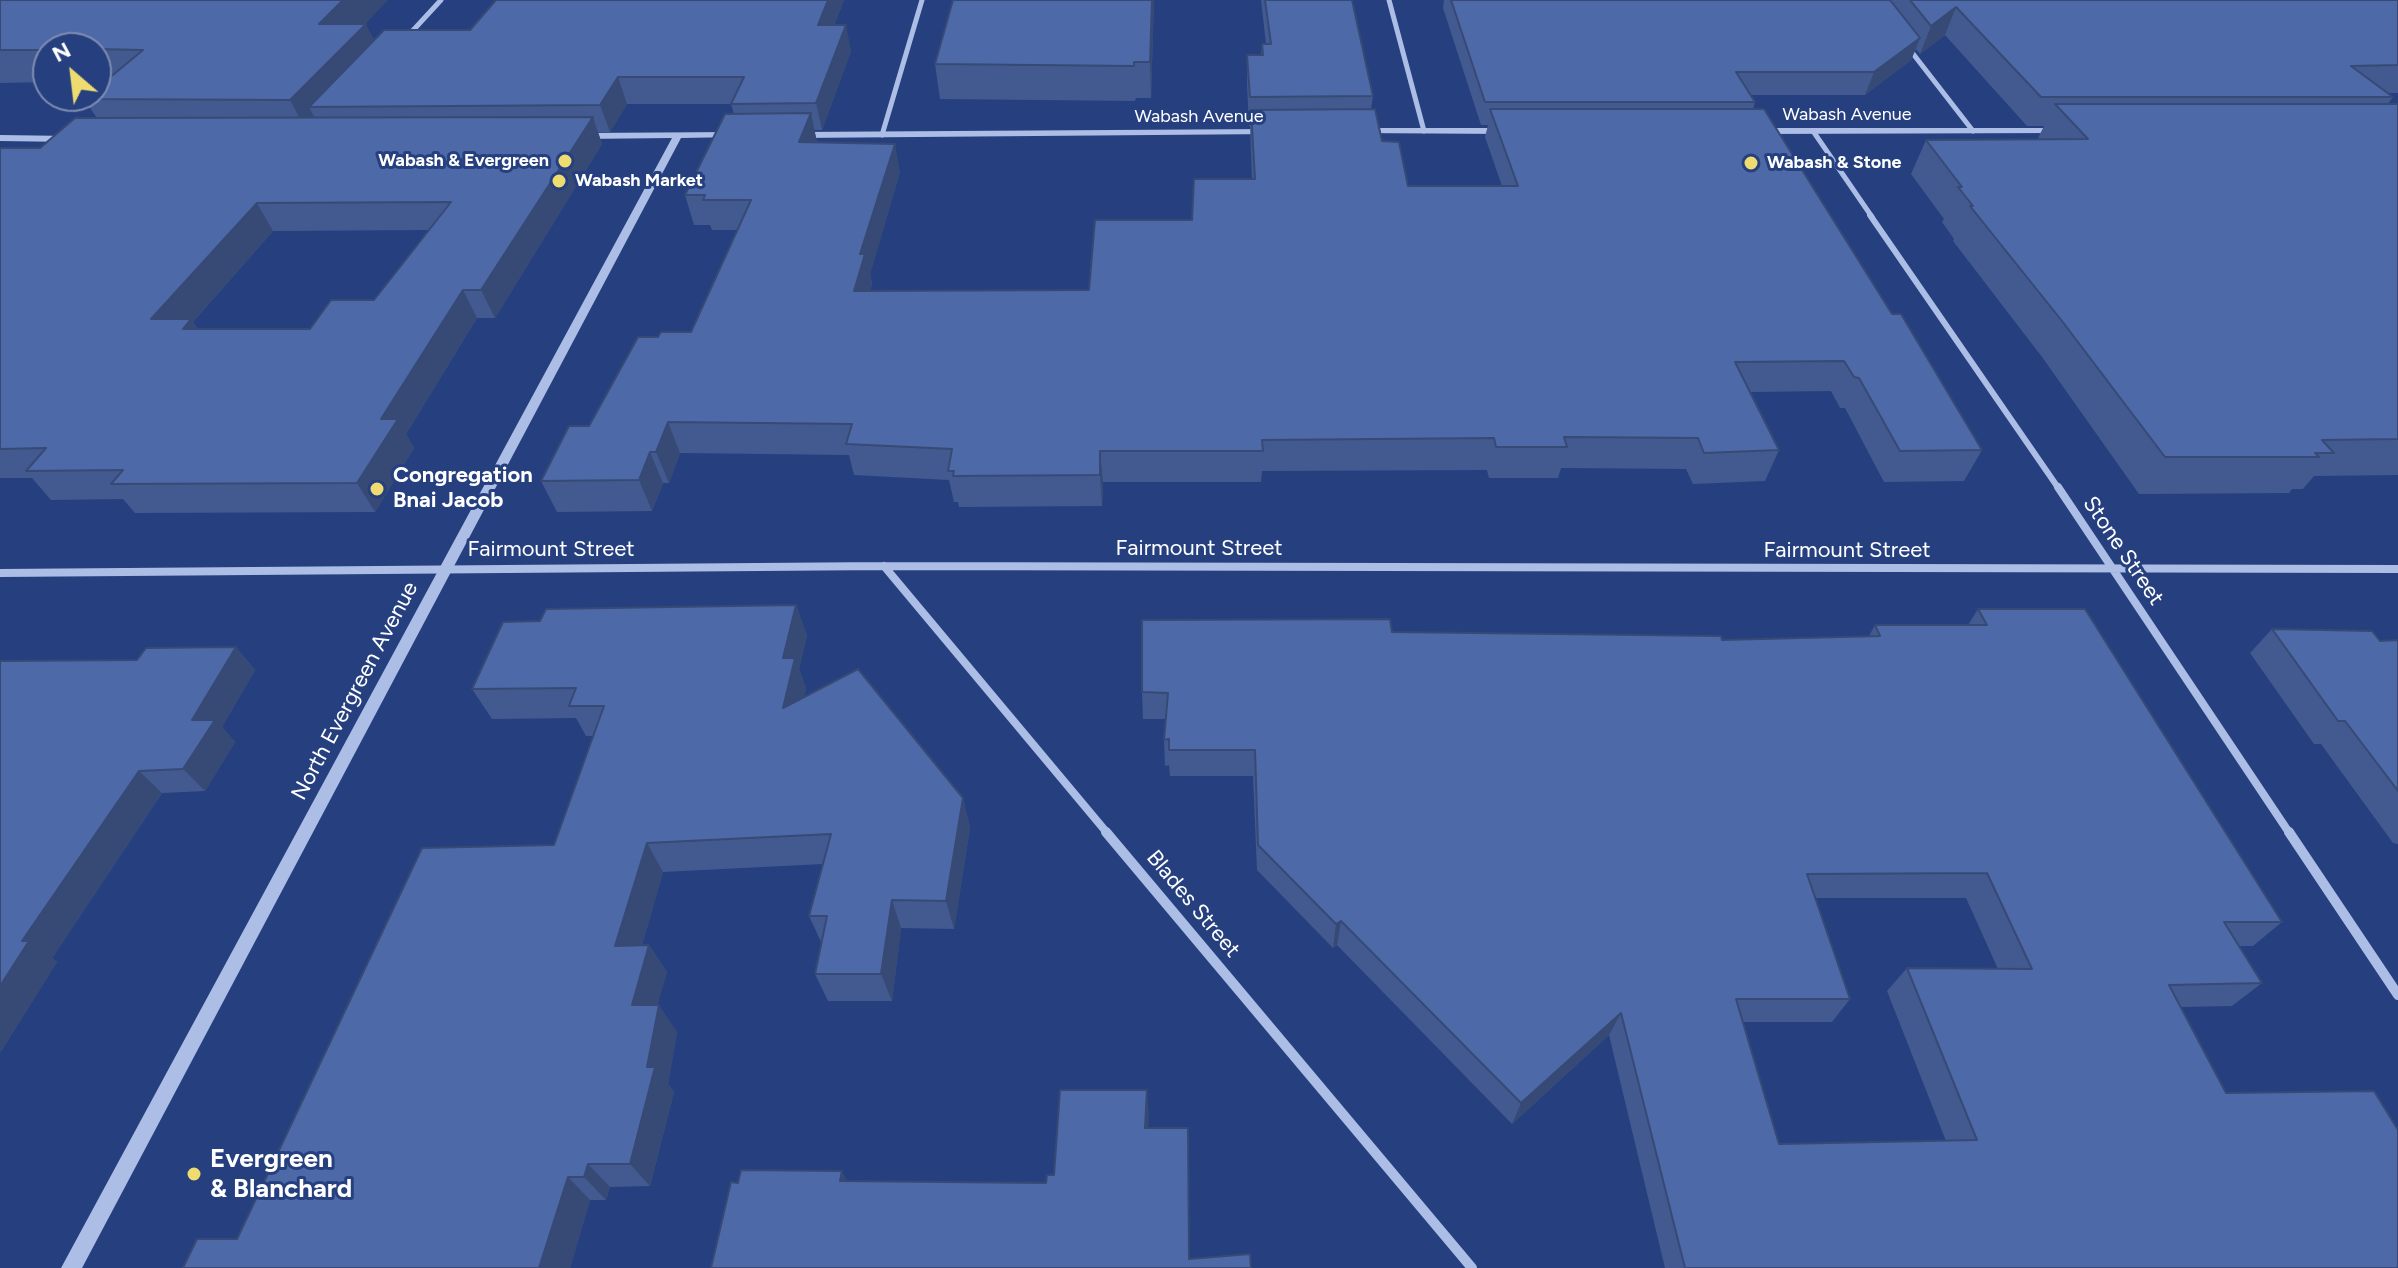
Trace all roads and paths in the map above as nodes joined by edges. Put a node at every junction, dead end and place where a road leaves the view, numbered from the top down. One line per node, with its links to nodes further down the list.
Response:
1 (441, 0): 5 (street)
2 (922, 0): 17 (street)
3 (1389, 0): 7 (street)
4 (1899, 36): 11 (street)
5 (401, 43)
6 (1348, 131): 7 (street)
7 (1424, 131): 8 (street)
8 (1518, 131)
9 (1751, 131): 10 (street, Wabash Avenue)
10 (1813, 131): 11 (street, Wabash Avenue); 23 (street, Stone Street)
11 (1973, 131): 12 (street, Wabash Avenue)
12 (2065, 131)
13 (1286, 132): 17 (street, Wabash Avenue)
14 (678, 135): 15 (street); 18 (street); 22 (street, North Evergreen Avenue)
15 (741, 135)
16 (788, 135): 17 (street, Wabash Avenue)
17 (882, 135)
18 (571, 136)
19 (0, 138): 20 (street)
20 (89, 139)
21 (884, 566): 22 (street, Fairmount Street); 23 (street, Fairmount Street); 28 (street, Blades Street)
22 (446, 569): 25 (street, Fairmount Street); 27 (street, North Evergreen Avenue)
23 (2114, 569): 24 (street, Fairmount Street); 26 (street, Stone Street)
24 (2398, 569)
25 (0, 573)
26 (2398, 995)
27 (71, 1268)
28 (1472, 1268)

